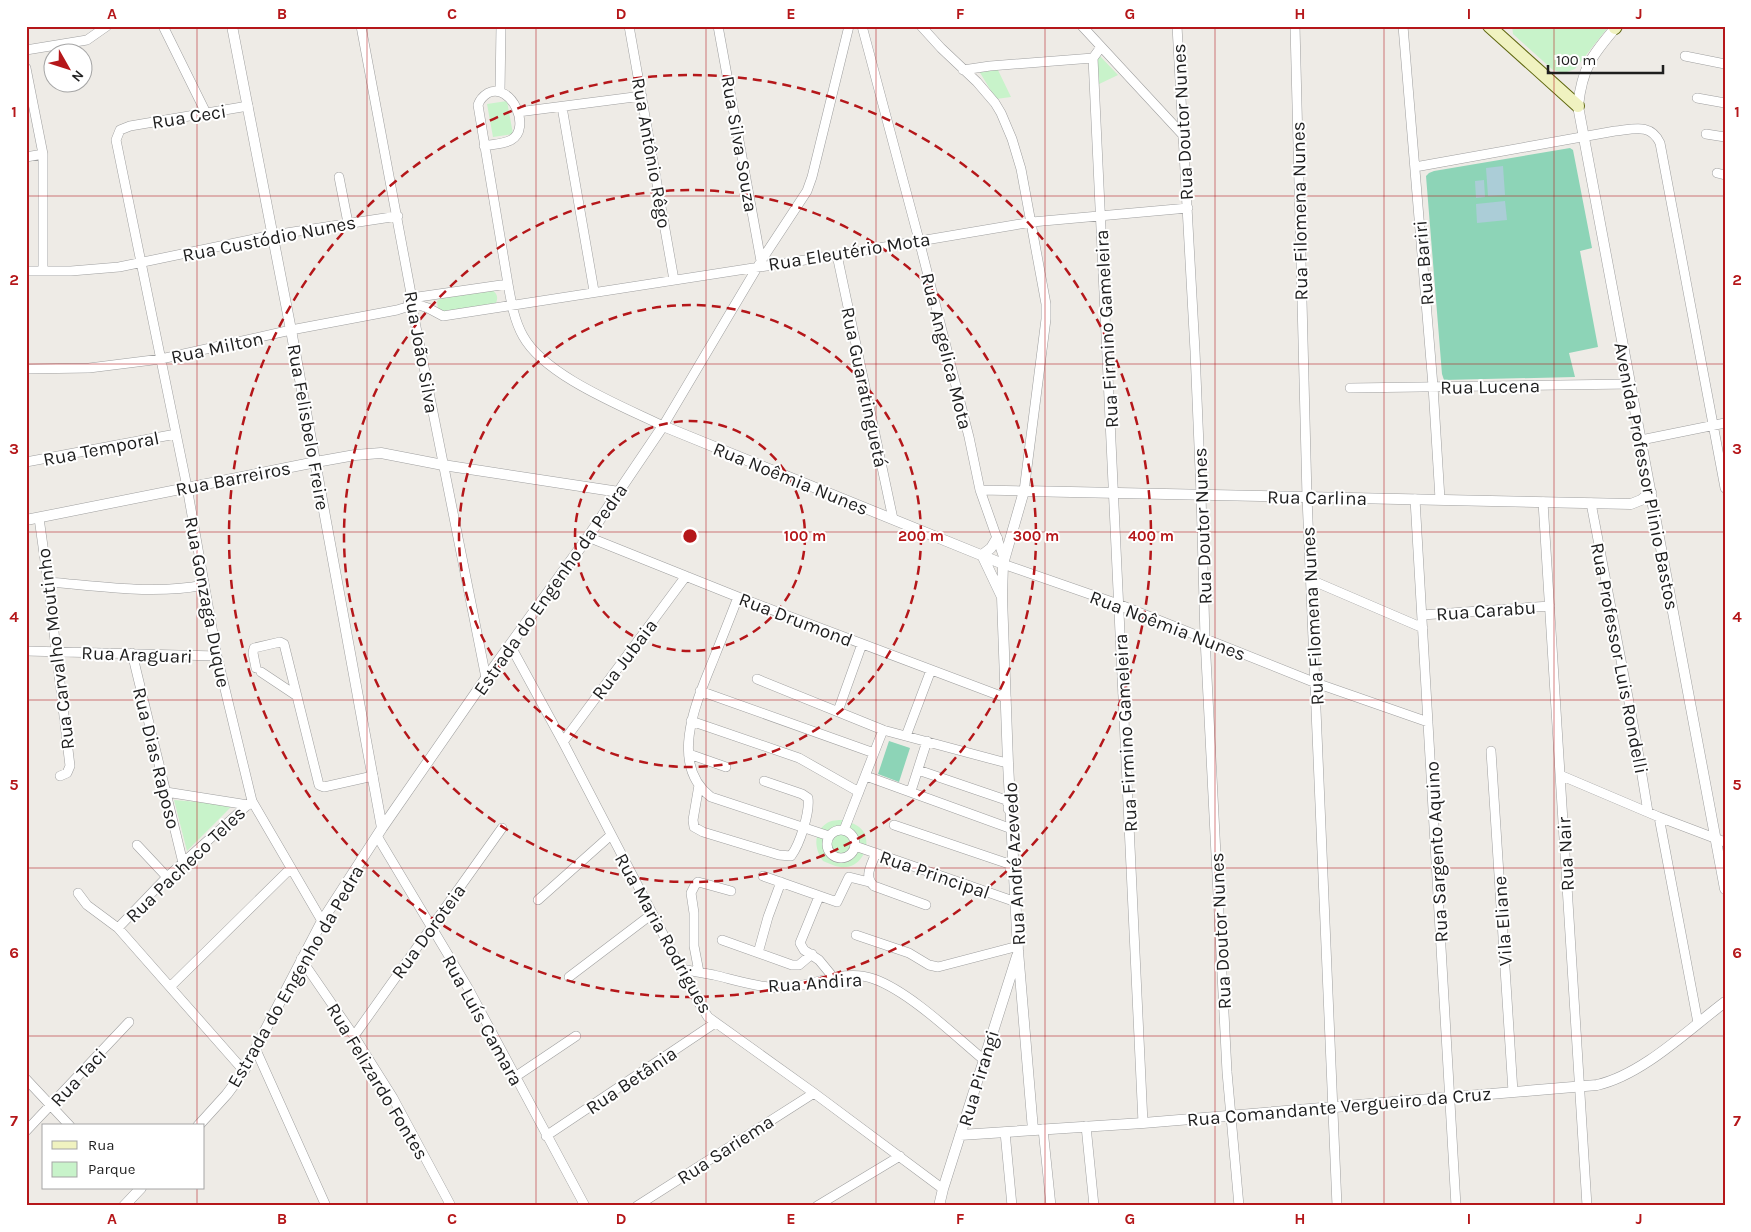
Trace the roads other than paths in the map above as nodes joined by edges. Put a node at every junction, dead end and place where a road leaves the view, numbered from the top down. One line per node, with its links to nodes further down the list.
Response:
1 (107, 26): 18 (street)
2 (163, 26): 32 (street)
3 (232, 26): 28 (street, Rua Felisbelo Freire)
4 (361, 26): 44 (street, Rua João Silva)
5 (501, 26): 24 (street)
6 (629, 26): 25 (street, Rua Antônio Rêgo)
7 (718, 26): 52 (street, Rua Silva Souza)
8 (849, 26): 52 (street, Estrada do Engenho da Pedra)
9 (862, 26): 49 (street, Rua Angelica Mota)
10 (921, 26): 23 (street)
11 (1082, 26): 17 (street)
12 (1177, 26): 34 (street, Rua Doutor Nunes)
13 (1295, 26): 84 (street, Rua Filomena Nunes)
14 (1404, 26): 41 (street, Rua Bariri)
15 (1489, 26): 29 (main road)
16 (1616, 27): 29 (street, Avenida Professor Plinio Bastos)
17 (1102, 47): 20 (street); 34 (street)
18 (26, 50)
19 (1685, 56): 21 (street)
20 (1092, 58): 23 (street); 45 (street, Rua Firmino Gameleira)
21 (1725, 64)
22 (26, 68): 39 (street)
23 (963, 70): 46 (street)
24 (500, 91): 31 (street); 38 (street)
25 (642, 96): 30 (street); 55 (street, Rua Antônio Rêgo)
26 (1696, 98): 27 (street)
27 (1725, 103)
28 (248, 106): 32 (street, Rua Ceci); 48 (street, Rua Felisbelo Freire)
29 (1578, 106): 36 (street, Avenida Professor Plinio Bastos)
30 (562, 108): 31 (street); 57 (street)
31 (518, 112): 38 (street)
32 (206, 113): 33 (street, Rua Ceci)
33 (130, 126): 51 (street, Rua Gonzaga Duque)
34 (1182, 134): 43 (street, Rua Doutor Nunes)
35 (1706, 134): 37 (street)
36 (1582, 136): 41 (street); 65 (street, Avenida Professor Plinio Bastos); 69 (street)
37 (1725, 137)
38 (484, 146): 56 (street, Rua Noêmia Nunes)
39 (43, 154): 40 (street); 54 (street)
40 (26, 157)
41 (1415, 167): 66 (street, Rua Bariri)
42 (339, 177): 47 (street)
43 (1188, 208): 45 (street, Rua Eleutério Mota); 83 (street, Rua Doutor Nunes)
44 (398, 216): 47 (street, Rua Custódio Nunes); 59 (street, Rua João Silva)
45 (1101, 216): 46 (street, Rua Eleutério Mota); 82 (street, Rua Firmino Gameleira)
46 (1032, 222): 49 (street, Rua Eleutério Mota); 79 (street)
47 (348, 223): 48 (street, Rua Custódio Nunes)
48 (273, 235): 51 (street, Rua Custódio Nunes); 62 (street, Rua Felisbelo Freire)
49 (919, 240): 50 (street, Rua Eleutério Mota); 78 (street, Rua Angelica Mota)
50 (837, 255): 52 (street, Rua Eleutério Mota); 90 (street, Rua Guaratinguetá)
51 (142, 263): 54 (street, Rua Custódio Nunes); 63 (street, Rua Gonzaga Duque)
52 (760, 264): 55 (street, Rua Eleutério Mota); 70 (street, Estrada do Engenho da Pedra)
53 (26, 271): 54 (street, Rua Custódio Nunes)
54 (43, 271)
55 (674, 280): 57 (street, Rua Eleutério Mota)
56 (508, 284): 58 (street, Rua Milton); 60 (street, Rua Noêmia Nunes)
57 (594, 291): 60 (street, Rua Eleutério Mota)
58 (439, 294): 59 (street, Rua Milton); 61 (street)
59 (411, 304): 61 (street, Rua Eleutério Mota); 62 (street, Rua Milton); 75 (street, Rua João Silva)
60 (511, 304): 61 (street, Rua Eleutério Mota); 70 (street, Rua Noêmia Nunes)
61 (433, 310)
62 (291, 330): 63 (street, Rua Milton); 74 (street, Rua Felisbelo Freire)
63 (161, 359): 64 (street, Rua Milton); 71 (street, Rua Gonzaga Duque)
64 (26, 369)
65 (1630, 384): 66 (street, Rua Lucena); 72 (street, Avenida Professor Plinio Bastos)
66 (1433, 386): 67 (street, Rua Lucena); 86 (street, Rua Bariri)
67 (1350, 388)
68 (1725, 423): 69 (street)
69 (1713, 425): 72 (street); 77 (street)
70 (663, 426): 80 (street, Estrada do Engenho da Pedra); 90 (street, Rua Noêmia Nunes)
71 (176, 434): 73 (street, Rua Temporal); 76 (street, Rua Gonzaga Duque)
72 (1641, 440): 81 (street, Avenida Professor Plinio Bastos)
73 (26, 462)
74 (316, 462): 75 (street, Rua Barreiros); 76 (street, Rua Barreiros); 135 (street, Rua Felisbelo Freire)
75 (443, 465): 80 (street, Rua Barreiros); 114 (street, Rua João Silva)
76 (187, 487): 89 (street, Rua Barreiros); 99 (street, Rua Gonzaga Duque)
77 (1725, 488)
78 (980, 490): 79 (street, Rua Carlina); 93 (street, Rua Angelica Mota)
79 (1024, 490): 82 (street, Rua Carlina); 95 (street, Rua André Azevedo)
80 (619, 492): 92 (street, Estrada do Engenho da Pedra)
81 (1651, 492): 88 (street, Rua Carlina); 153 (street, Avenida Professor Plinio Bastos)
82 (1114, 493): 83 (street, Rua Carlina); 102 (street, Rua Firmino Gameleira)
83 (1201, 494): 84 (street, Rua Carlina); 106 (street, Rua Doutor Nunes)
84 (1307, 497): 85 (street, Rua Carlina); 97 (street, Rua Filomena Nunes)
85 (1415, 499): 86 (street, Rua Carlina); 104 (street, Rua Sargento Aquino)
86 (1440, 499): 87 (street, Rua Carlina)
87 (1543, 502): 88 (street, Rua Carlina); 103 (street, Rua Nair)
88 (1591, 503): 143 (street, Rua Professor Luis Rondelli)
89 (39, 518): 91 (street, Rua Barreiros); 98 (street, Rua Carvalho Moutinho)
90 (893, 519): 94 (street, Rua Noêmia Nunes)
91 (26, 520)
92 (588, 537): 96 (street, Rua Drumond); 108 (street, Estrada do Engenho da Pedra)
93 (997, 538): 94 (street); 95 (street, Rua Angelica Mota)
94 (982, 555): 95 (street, Rua Noêmia Nunes); 101 (street, Rua André Azevedo)
95 (1004, 561): 101 (street, Rua André Azevedo); 102 (street, Rua Noêmia Nunes)
96 (686, 576): 100 (street, Rua Drumond); 126 (street, Rua Jubaia)
97 (1311, 580): 105 (street); 116 (street, Rua Filomena Nunes)
98 (48, 582): 99 (street); 110 (street, Rua Carvalho Moutinho)
99 (204, 585): 112 (street, Rua Gonzaga Duque)
100 (738, 597): 107 (street, Rua Drumond); 117 (street)
101 (1002, 597): 119 (street, Rua André Azevedo)
102 (1118, 604): 106 (street, Rua Noêmia Nunes); 204 (street, Rua Firmino Gameleira)
103 (1550, 606): 104 (street, Rua Carabu); 133 (street, Rua Nair)
104 (1422, 615): 105 (street, Rua Sargento Aquino)
105 (1423, 628): 122 (street, Rua Sargento Aquino)
106 (1205, 638): 116 (street, Rua Noêmia Nunes); 203 (street, Rua Doutor Nunes)
107 (862, 644): 113 (street, Rua Drumond); 120 (street)
108 (510, 645): 114 (street, Estrada do Engenho da Pedra); 126 (street, Rua Maria Rodrigues)
109 (26, 651): 110 (street, Rua Araguari)
110 (56, 651): 111 (street, Rua Araguari); 134 (street, Rua Carvalho Moutinho)
111 (132, 653): 112 (street, Rua Araguari); 140 (street, Rua Dias Raposo)
112 (217, 656): 142 (street, Rua Gonzaga Duque)
113 (931, 670): 119 (street, Rua Drumond); 124 (street)
114 (486, 678): 150 (street, Estrada do Engenho da Pedra)
115 (757, 679): 120 (street)
116 (1316, 683): 122 (street, Rua Noêmia Nunes); 202 (street, Rua Filomena Nunes)
117 (700, 691): 121 (street); 128 (street)
118 (297, 696): 118 (street); 135 (street)
119 (1006, 698): 148 (street, Rua André Azevedo)
120 (838, 711): 123 (street)
121 (691, 721): 129 (street); 141 (street)
122 (1428, 722): 200 (street, Rua Sargento Aquino)
123 (883, 730): 124 (street); 128 (street)
124 (906, 736): 125 (street)
125 (927, 741): 130 (street); 132 (street)
126 (562, 742): 151 (street, Rua Maria Rodrigues)
127 (1491, 751): 198 (street, Vila Eliane)
128 (874, 753): 136 (street)
129 (689, 754): 131 (street); 138 (street)
130 (1003, 762)
131 (726, 766)
132 (918, 770): 139 (street); 148 (street)
133 (1560, 775): 143 (street, Rua Professor Luis Rondelli); 197 (street, Rua Nair)
134 (60, 776)
135 (373, 776): 150 (street, Rua Felisbelo Freire)
136 (866, 776): 139 (street); 141 (street)
137 (764, 781): 147 (street)
138 (699, 785): 147 (street); 147 (street)
139 (911, 791): 148 (street)
140 (166, 792): 142 (street); 158 (street, Rua Dias Raposo)
141 (859, 792): 149 (street)
142 (250, 803): 158 (street, Rua Pacheco Teles); 159 (street, Rua Gonzaga Duque)
143 (1648, 812): 144 (street, Rua Professor Luis Rondelli)
144 (1659, 817): 153 (street, Rua Professor Luis Rondelli); 189 (street)
145 (894, 825): 169 (street)
146 (502, 828): 173 (street, Rua Doroteia)
147 (803, 828): 152 (street)
148 (1009, 828): 169 (street, Rua André Azevedo)
149 (844, 830): 152 (street); 156 (street)
150 (380, 832): 172 (street, Estrada do Engenho da Pedra); 173 (street, Rua Luís Camara)
151 (611, 836): 168 (street); 171 (street, Rua Maria Rodrigues)
152 (829, 836): 156 (street)
153 (1714, 838): 154 (street, Rua Professor Luis Rondelli); 164 (street, Avenida Professor Plinio Bastos)
154 (1725, 842)
155 (137, 845): 161 (street)
156 (855, 846): 157 (street, Rua Principal)
157 (876, 853): 163 (street); 169 (street, Rua Principal)
158 (183, 863): 161 (street, Rua Pacheco Teles)
159 (291, 868): 172 (street, Rua Gonzaga Duque); 185 (street)
160 (763, 876): 162 (street)
161 (167, 877): 174 (street, Rua Pacheco Teles)
162 (781, 882): 163 (street); 178 (street)
163 (869, 882): 170 (street)
164 (1725, 889)
165 (731, 891): 182 (street)
166 (78, 893): 174 (street)
167 (818, 899): 179 (street)
168 (538, 900)
169 (1014, 902): 177 (street, Rua André Azevedo)
170 (926, 905)
171 (652, 914): 181 (street, Rua Maria Rodrigues); 183 (street)
172 (322, 920): 180 (street, Estrada do Engenho da Pedra)
173 (431, 925): 190 (street, Rua Doroteia); 195 (street, Rua Luís Camara)
174 (118, 928): 185 (street)
175 (856, 935): 177 (street)
176 (722, 940): 178 (street)
177 (1018, 948): 193 (street, Rua Pirangi); 208 (street, Rua André Azevedo)
178 (758, 953): 179 (street)
179 (812, 954): 184 (street)
180 (301, 960): 190 (street, Rua Felizardo Fontes); 192 (street, Estrada do Engenho da Pedra)
181 (681, 969): 182 (street, Rua Andira); 188 (street, Rua Maria Rodrigues)
182 (699, 972): 184 (street, Rua Andira)
183 (569, 977)
184 (833, 977): 193 (street, Rua Andira)
185 (171, 986): 194 (street)
186 (1725, 1002): 189 (street, Rua Comandante Vergueiro da Cruz)
187 (128, 1022): 201 (street, Rua Taci)
188 (715, 1023): 199 (street, Rua Maria Rodrigues); 212 (street, Rua Betânia)
189 (1698, 1023): 197 (street, Rua Comandante Vergueiro da Cruz)
190 (354, 1036): 218 (street, Rua Felizardo Fontes)
191 (576, 1036): 195 (street)
192 (256, 1050): 194 (street, Estrada do Engenho da Pedra); 217 (street)
193 (984, 1060): 211 (street, Rua Pirangi)
194 (244, 1071): 206 (street, Estrada do Engenho da Pedra)
195 (515, 1077): 212 (street, Rua Luís Camara)
196 (26, 1079): 201 (street)
197 (1578, 1087): 198 (street, Rua Comandante Vergueiro da Cruz); 229 (street, Rua Nair)
198 (1513, 1092): 200 (street, Rua Comandante Vergueiro da Cruz)
199 (814, 1093): 213 (street, Rua Maria Rodrigues); 220 (street, Rua Sariema)
200 (1450, 1096): 202 (street, Rua Comandante Vergueiro da Cruz); 228 (street, Rua Sargento Aquino)
201 (52, 1106): 205 (street); 209 (street, Rua Taci)
202 (1332, 1107): 203 (street, Rua Comandante Vergueiro da Cruz); 227 (street, Rua Filomena Nunes)
203 (1230, 1116): 204 (street, Rua Comandante Vergueiro da Cruz); 226 (street, Rua Doutor Nunes)
204 (1143, 1123): 207 (street, Rua Comandante Vergueiro da Cruz)
205 (68, 1124)
206 (200, 1124)
207 (1086, 1126): 208 (street, Rua Comandante Vergueiro da Cruz); 225 (street)
208 (1038, 1130): 210 (street, Rua Comandante Vergueiro da Cruz); 224 (street)
209 (26, 1132)
210 (1005, 1132): 211 (street, Rua Comandante Vergueiro da Cruz); 223 (street)
211 (960, 1135): 214 (street, Rua Pirangi)
212 (546, 1136): 219 (street, Rua Luís Camara)
213 (900, 1156): 214 (street, Rua Maria Rodrigues); 221 (street)
214 (943, 1189): 222 (street, Rua Pirangi)
215 (135, 1194): 216 (street)
216 (124, 1206)
217 (326, 1206)
218 (451, 1206)
219 (585, 1206)
220 (636, 1206)
221 (817, 1206)
222 (939, 1206)
223 (1012, 1206)
224 (1050, 1206)
225 (1094, 1206)
226 (1239, 1206)
227 (1336, 1206)
228 (1456, 1206)
229 (1587, 1206)

